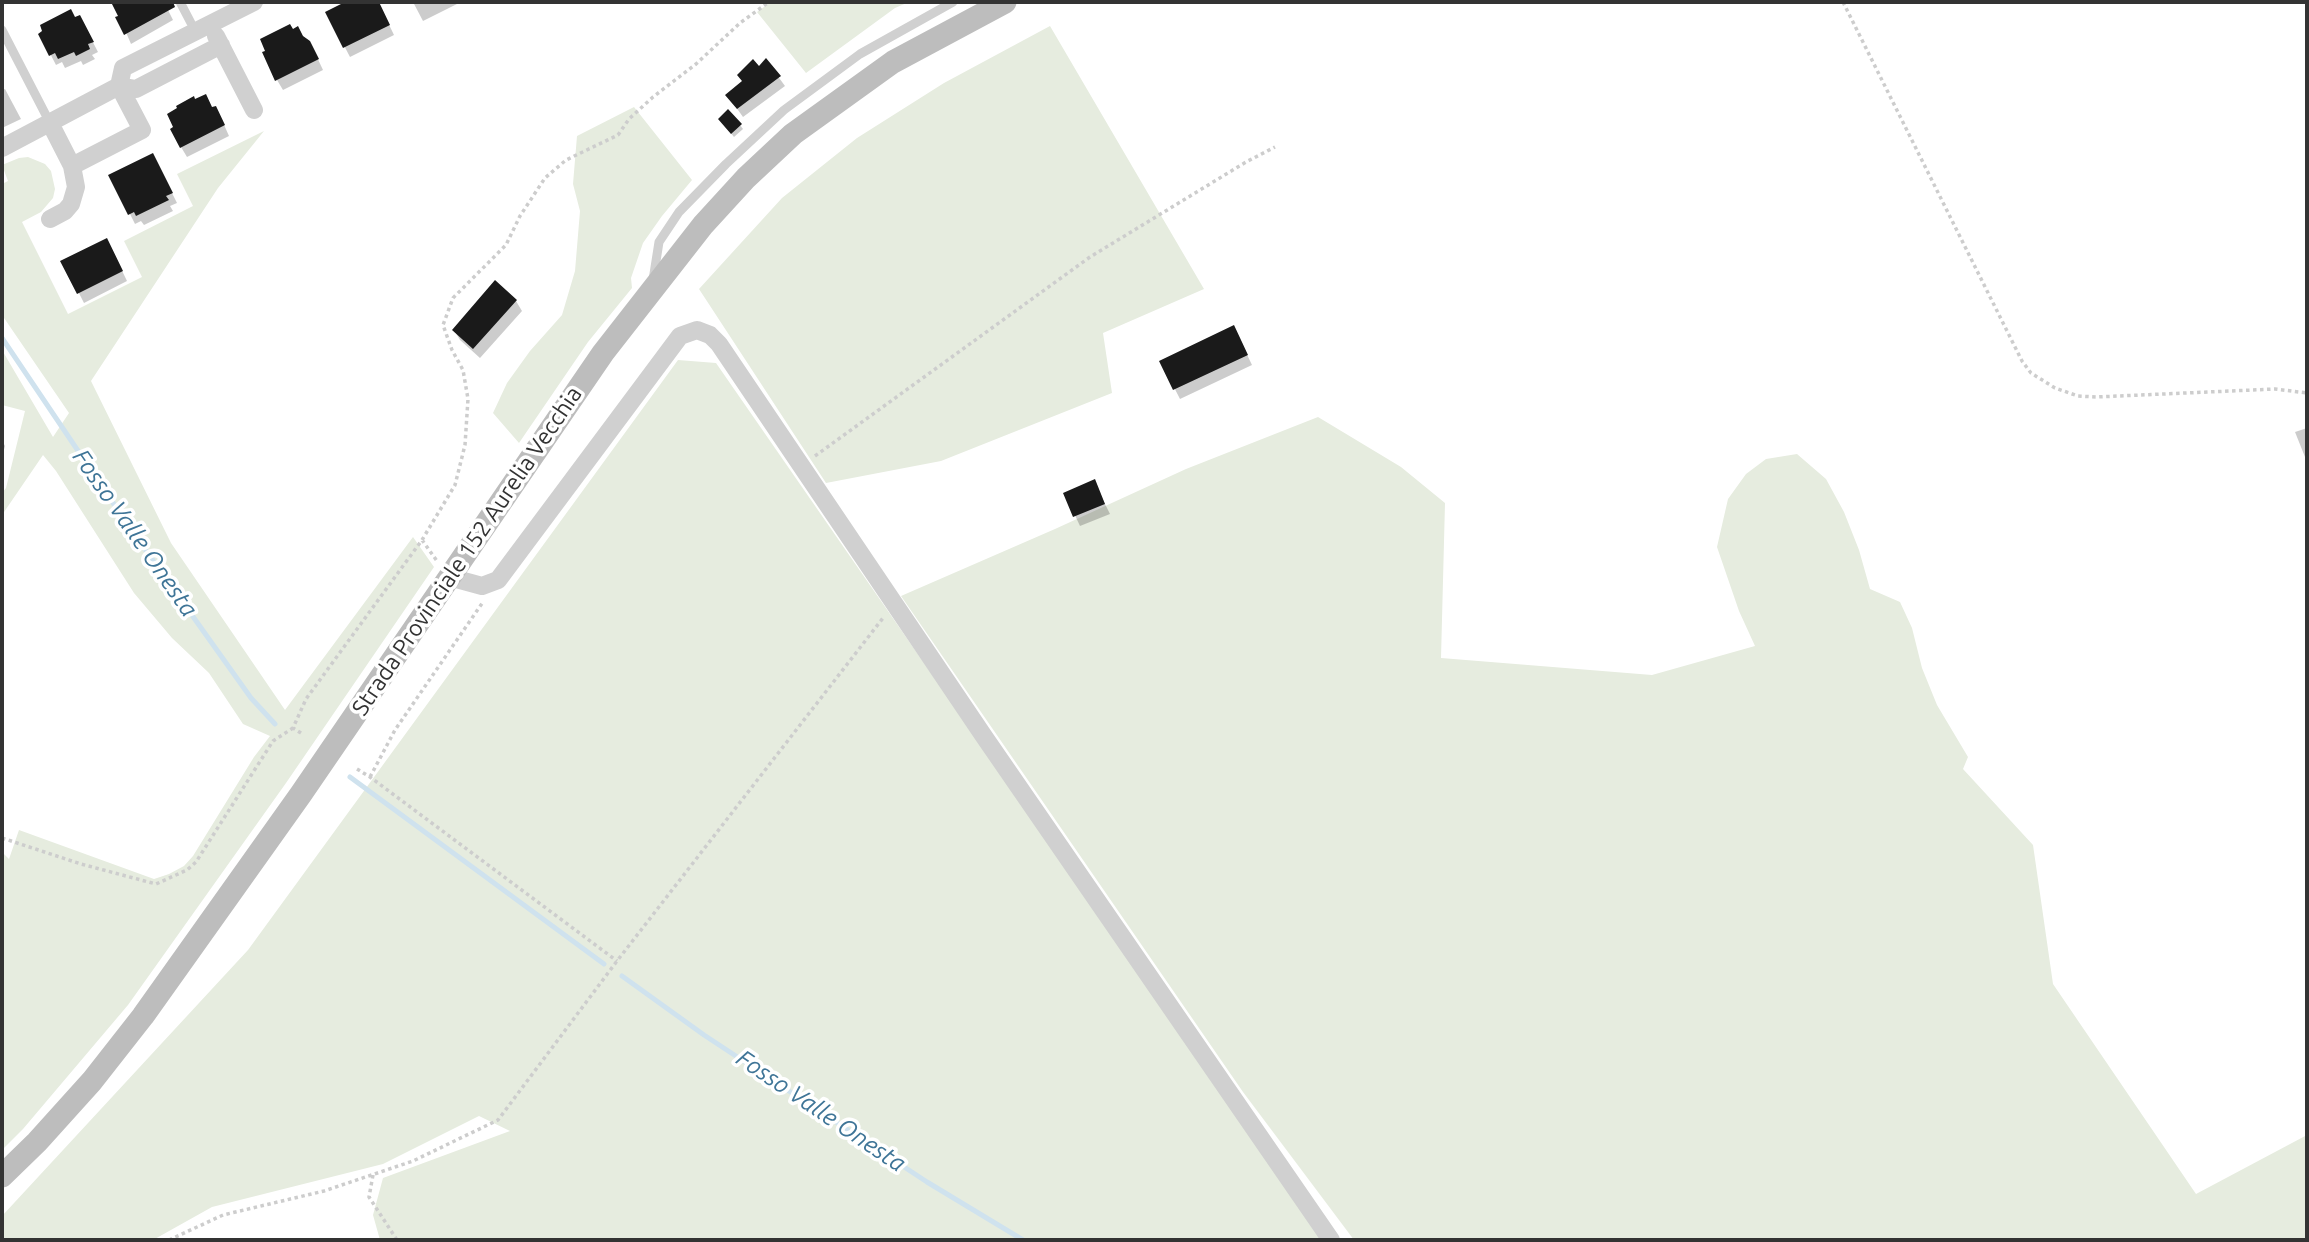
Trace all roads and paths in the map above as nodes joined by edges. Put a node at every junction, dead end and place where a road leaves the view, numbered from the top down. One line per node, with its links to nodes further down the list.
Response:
1 (180, 2): 7 (lane)
2 (254, 2): 8 (street)
3 (768, 2): 24 (path)
4 (953, 2): 18 (lane)
5 (1005, 2): 18 (main road, Strada Provinciale 152 Aurelia Vecchia)
6 (1843, 2): 19 (path)
7 (191, 23)
8 (209, 24): 10 (street); 11 (street)
9 (2, 30): 13 (lane)
10 (221, 45): 11 (street); 12 (street)
11 (119, 86): 13 (street); 16 (street)
12 (254, 110)
13 (50, 123): 15 (street); 16 (street)
14 (1275, 147): 20 (path)
15 (2, 148)
16 (72, 166): 17 (street)
17 (50, 219)
18 (651, 292): 21 (main road, Strada Provinciale 152 Aurelia Vecchia)
19 (2307, 393)
20 (802, 465): 22 (street); 23 (street)
21 (449, 578): 22 (street); 31 (main road, Strada Provinciale 152 Aurelia Vecchia)
22 (498, 580): 27 (path)
23 (898, 608): 29 (path); 34 (street)
24 (293, 728): 25 (path); 28 (path)
25 (301, 733)
26 (357, 769): 27 (path)
27 (370, 777): 29 (path)
28 (2, 838)
29 (617, 961): 30 (path)
30 (373, 1175): 32 (path); 33 (path)
31 (2, 1176)
32 (169, 1240)
33 (397, 1240)
34 (1331, 1240)

